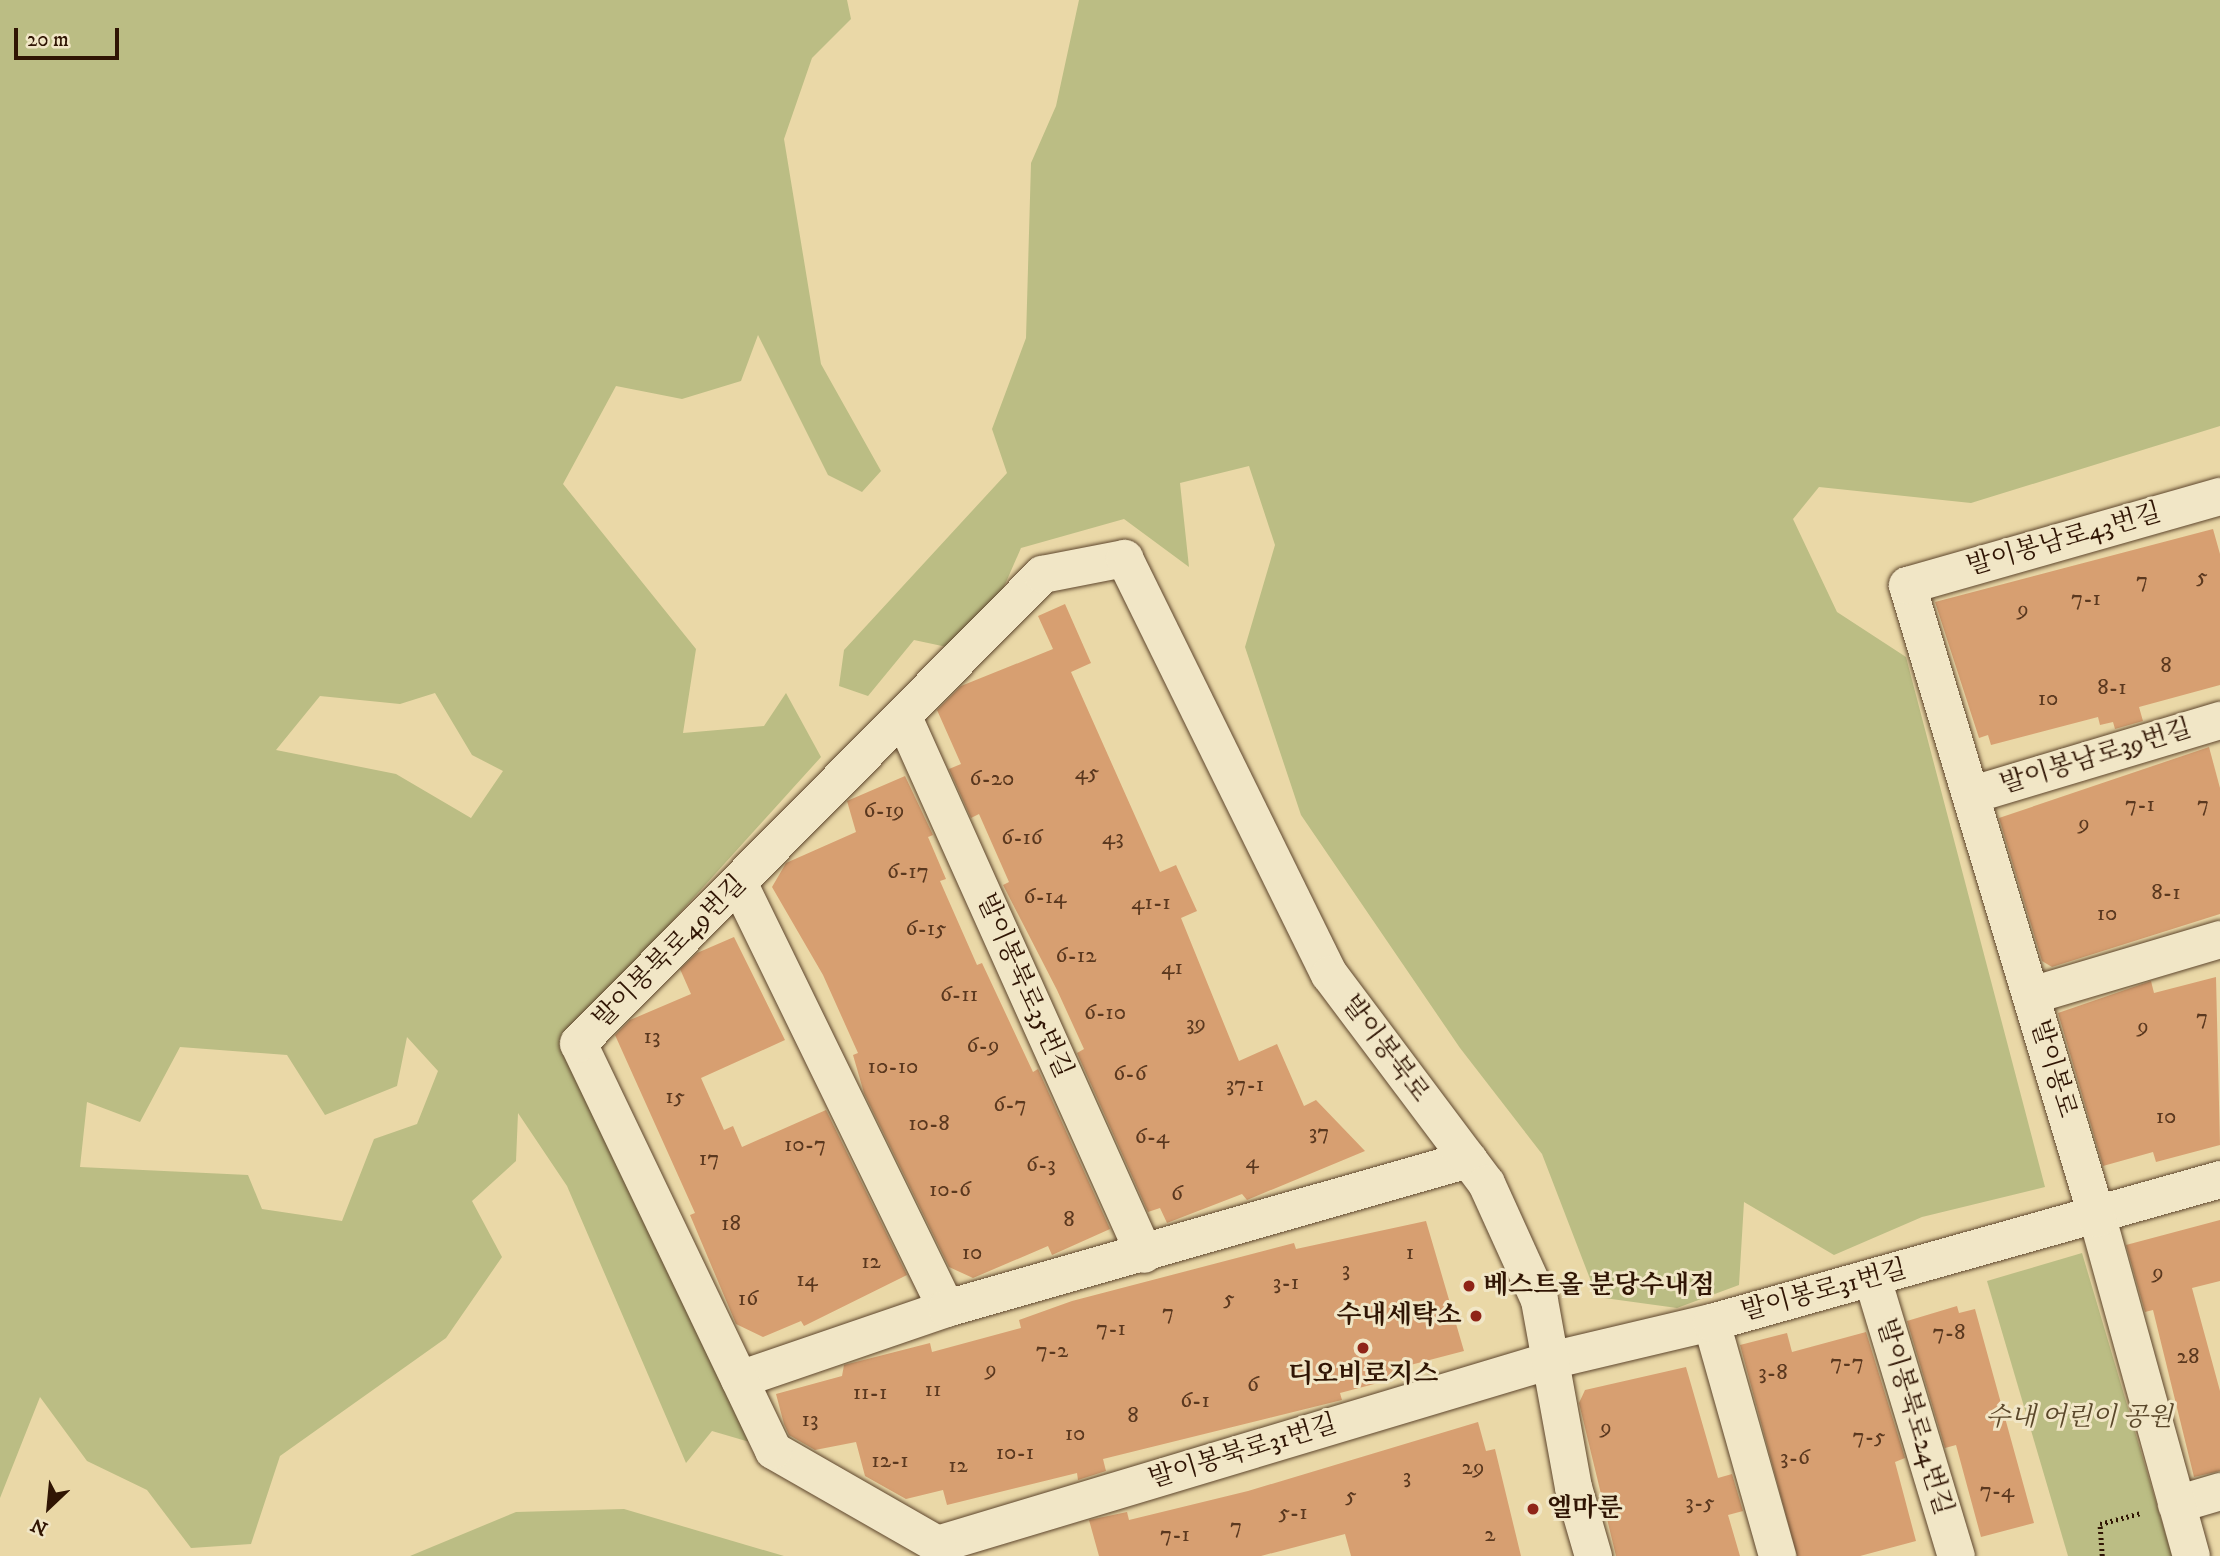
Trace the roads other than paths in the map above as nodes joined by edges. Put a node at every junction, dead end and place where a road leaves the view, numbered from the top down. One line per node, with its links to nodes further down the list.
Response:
1 (2220, 496): 3 (street, 발이봉남로43번길)
2 (1124, 558): 4 (street, 발이봉북로49번길); 10 (street, 발이봉북로)
3 (1908, 585): 6 (street, 발이봉로)
4 (904, 719): 7 (street, 발이봉북로49번길); 13 (street, 발이봉북로35번길)
5 (2220, 720): 6 (street, 발이봉남로39번길)
6 (1973, 794): 9 (street, 발이봉로)
7 (738, 884): 15 (street); 18 (street, 발이봉북로49번길)
8 (2220, 939): 9 (street)
9 (2031, 995): 12 (street, 발이봉로)
10 (1468, 1158): 13 (street); 17 (street, 발이봉북로)
11 (2220, 1179): 12 (street, 발이봉로31번길)
12 (2097, 1218): 14 (street, 발이봉로31번길); 20 (street, 발이봉로)
13 (1144, 1254): 15 (street)
14 (1872, 1278): 16 (street, 발이봉로31번길); 24 (street, 발이봉북로24번길)
15 (946, 1308): 18 (street)
16 (1712, 1322): 17 (street, 발이봉로31번길); 23 (street)
17 (1550, 1360): 21 (street, 발이봉북로31번길); 22 (street, 발이봉북로)
18 (739, 1379): 21 (street, 발이봉북로49번길)
19 (2220, 1490): 20 (street)
20 (2176, 1504): 25 (street, 발이봉로)
21 (939, 1550)
22 (1592, 1556)
23 (1777, 1556)
24 (1956, 1556)
25 (2191, 1556)

